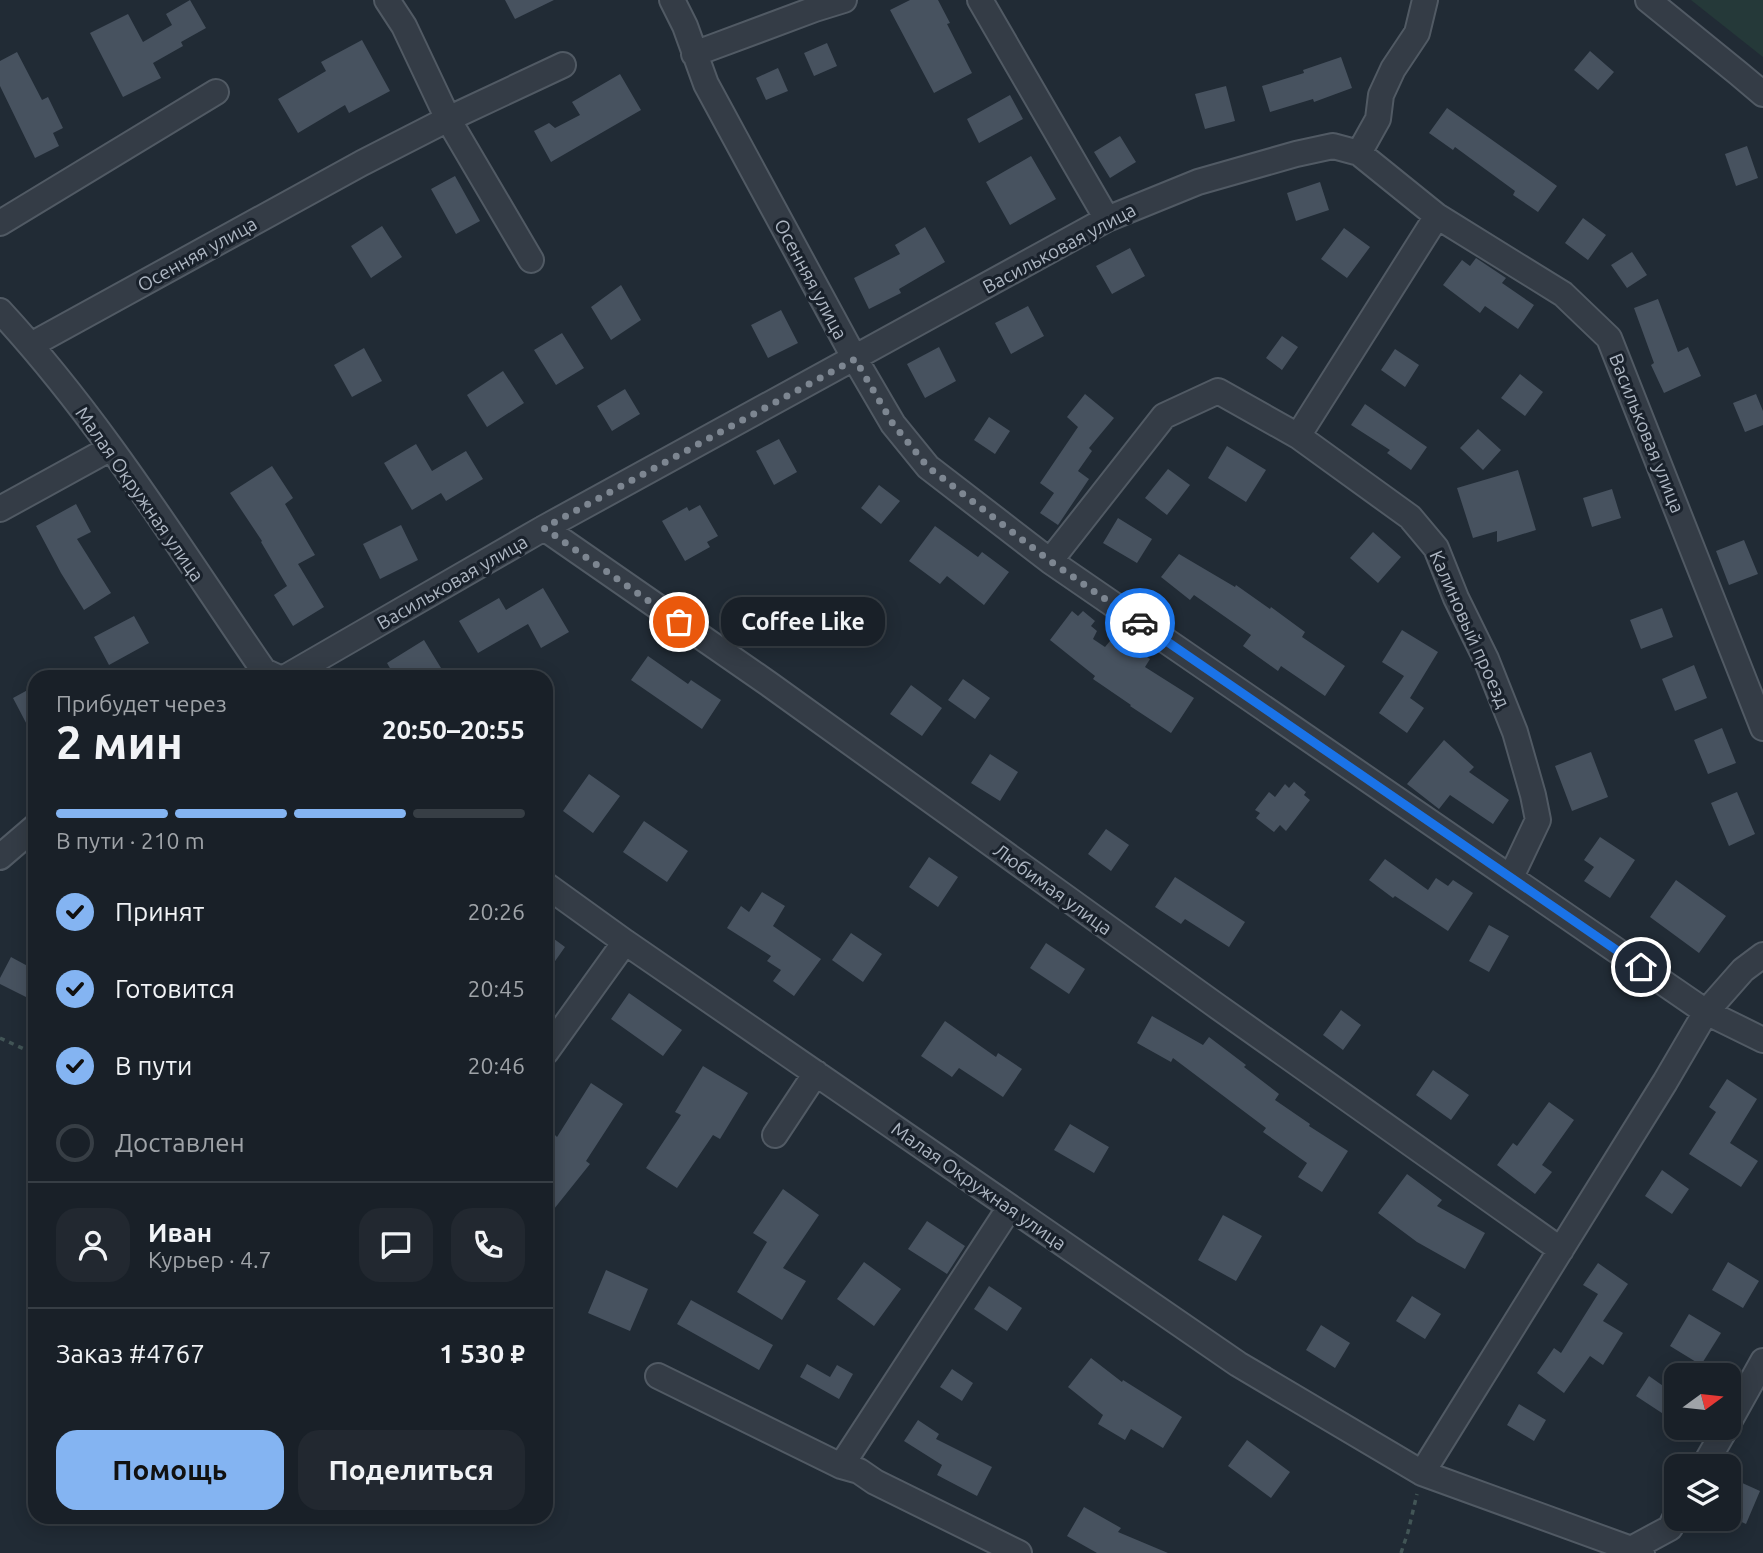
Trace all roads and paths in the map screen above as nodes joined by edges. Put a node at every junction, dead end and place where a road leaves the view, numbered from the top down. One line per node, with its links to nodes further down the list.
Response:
1 (387, 0): 11 (street)
2 (672, 0): 7 (street, Осенняя улица)
3 (844, 0): 7 (street)
4 (980, 0): 14 (street)
5 (1424, 0): 12 (street)
6 (1647, 0): 10 (street)
7 (695, 54): 19 (street, Осенняя улица)
8 (563, 65): 11 (street, Осенняя улица)
9 (216, 92): 15 (street)
10 (1763, 94)
11 (447, 119): 16 (street); 18 (street, Осенняя улица)
12 (1359, 153): 13 (street, Васильковая улица); 14 (street, Васильковая улица)
13 (1437, 216): 20 (street); 27 (street, Васильковая улица)
14 (1107, 219): 19 (street, Васильковая улица)
15 (0, 223)
16 (531, 260)
17 (0, 311): 18 (street, Малая Окружная улица)
18 (32, 345): 21 (street, Малая Окружная улица)
19 (855, 359): 23 (street, Васильковая улица); 24 (street, Осенняя улица)
20 (1298, 436): 24 (street, Калиновый проезд); 30 (street, Калиновый проезд)
21 (111, 448): 22 (street); 25 (street, Малая Окружная улица)
22 (0, 509)
23 (544, 528): 26 (street, Васильковая улица); 42 (street, Любимая улица)
24 (1050, 561): 30 (street, Осенняя улица)
25 (267, 670)
26 (282, 670)
27 (1763, 728)
28 (28, 833): 29 (street)
29 (0, 856)
30 (1511, 877): 34 (street, Осенняя улица)
31 (553, 890): 32 (street, Малая Окружная улица)
32 (625, 942): 37 (street); 39 (street, Малая Окружная улица)
33 (1763, 955): 34 (street)
34 (1706, 1012): 36 (street, Осенняя улица); 42 (street)
35 (0, 1038): 38 (path)
36 (1763, 1040)
37 (553, 1042)
38 (28, 1051)
39 (816, 1073): 40 (street); 41 (street, Малая Окружная улица)
40 (775, 1135)
41 (1010, 1207): 46 (street); 47 (street, Малая Окружная улица)
42 (1561, 1250): 47 (street)
43 (1763, 1361): 45 (street)
44 (658, 1376): 46 (street)
45 (1741, 1400)
46 (841, 1466): 50 (street)
47 (1422, 1473): 49 (street, Малая Окружная улица); 51 (path)
48 (1666, 1531): 49 (street)
49 (1636, 1551)
50 (1020, 1553)
51 (1401, 1553)

